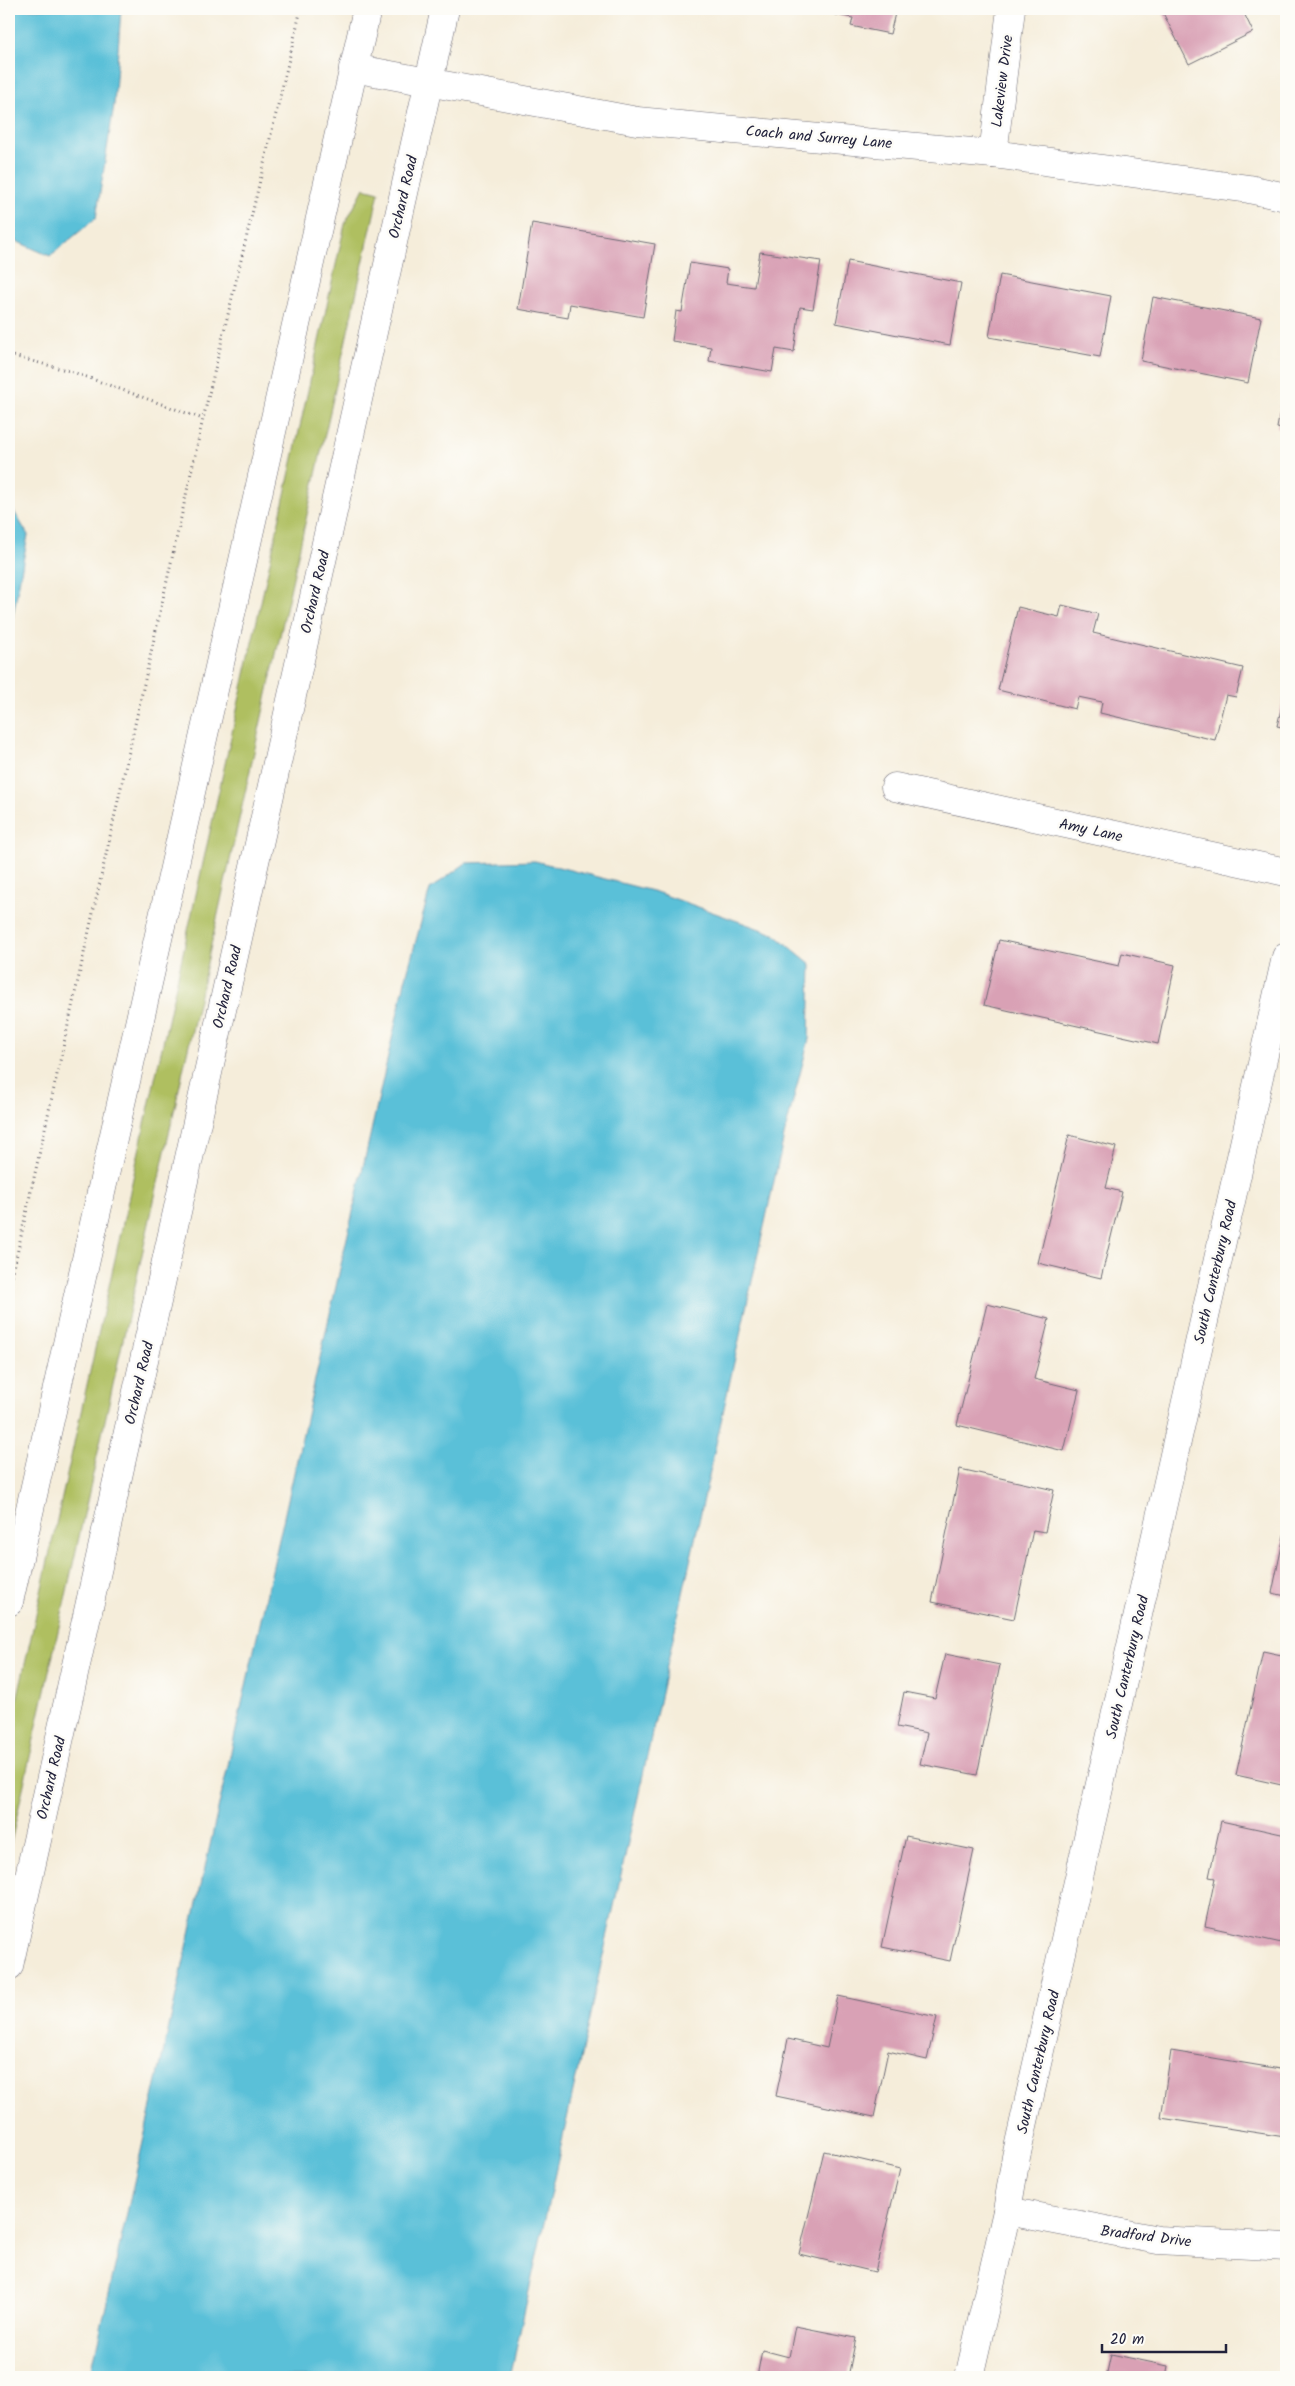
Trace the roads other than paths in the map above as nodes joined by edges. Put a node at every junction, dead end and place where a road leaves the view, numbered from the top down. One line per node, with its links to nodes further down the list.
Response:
1 (367, 9): 4 (main road)
2 (445, 9): 5 (main road, Orchard Road)
3 (1011, 9): 6 (main road, Lakeview Drive)
4 (353, 68): 5 (main road, Coach and Surrey Lane); 11 (main road)
5 (429, 82): 6 (main road, Coach and Surrey Lane); 12 (main road, Orchard Road)
6 (993, 154): 7 (main road, Coach and Surrey Lane)
7 (1286, 197)
8 (895, 787): 9 (main road, Amy Lane)
9 (1286, 872)
10 (1286, 957): 13 (main road, South Canterbury Road)
11 (9, 1602)
12 (9, 1966)
13 (1007, 2211): 14 (main road, Bradford Drive); 15 (main road, South Canterbury Road)
14 (1286, 2247)
15 (969, 2377)

